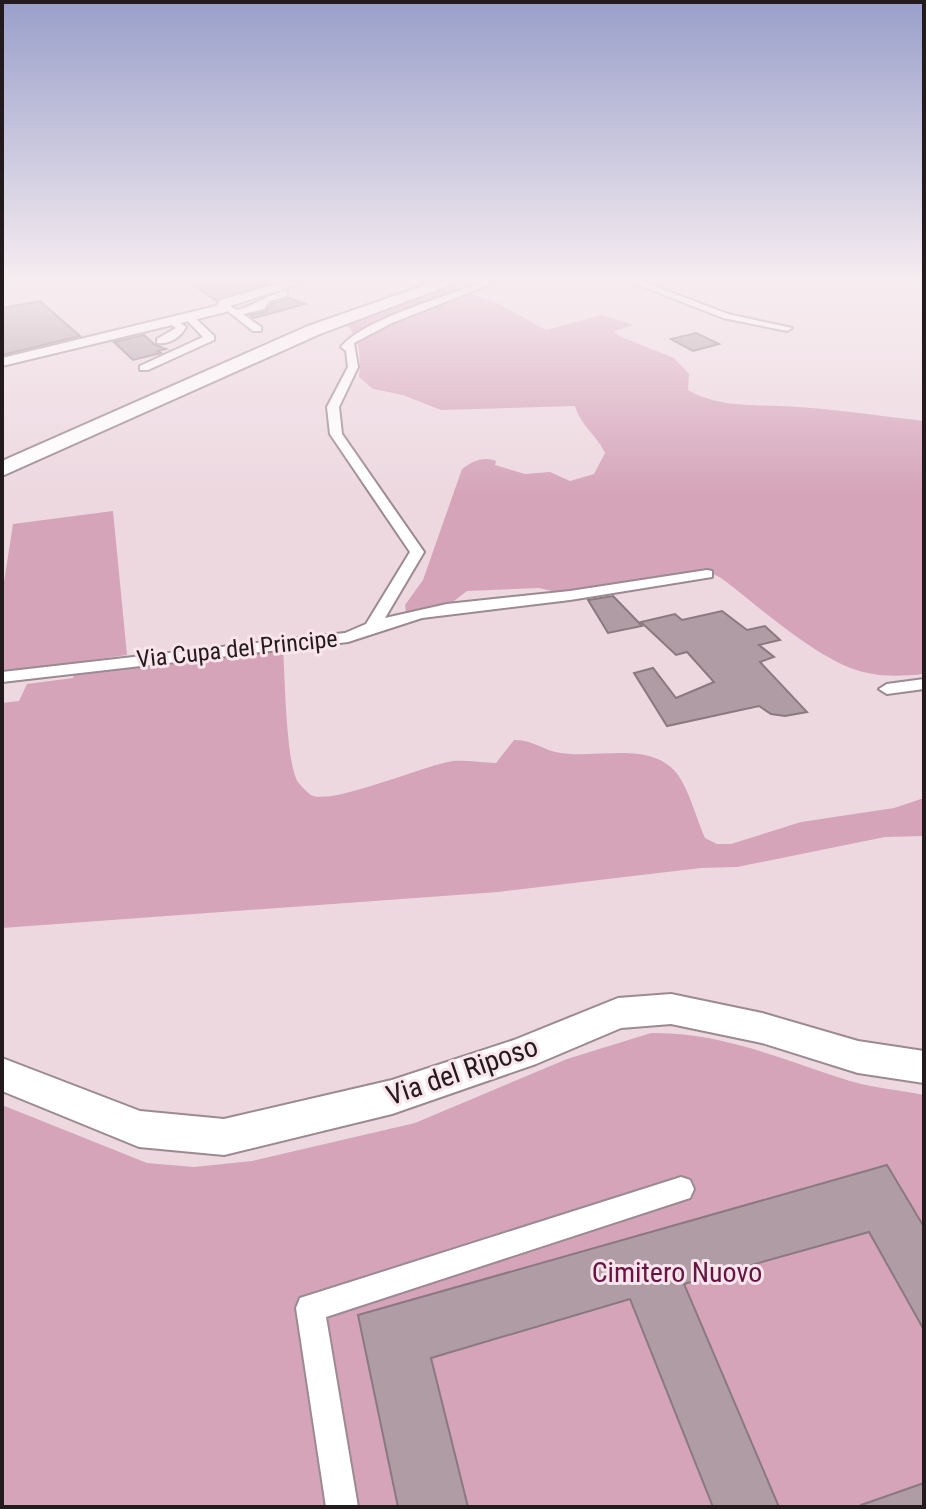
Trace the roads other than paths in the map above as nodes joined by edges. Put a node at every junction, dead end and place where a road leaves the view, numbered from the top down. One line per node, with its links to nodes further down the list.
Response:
1 (40, 352): 6 (street)
2 (178, 352): 7 (street)
3 (235, 352): 8 (highway)
4 (264, 352): 9 (highway)
5 (349, 352): 11 (street)
6 (2, 362)
7 (144, 368)
8 (2, 456)
9 (2, 469)
10 (707, 574): 11 (street, Via Cupa del Principe)
11 (373, 625): 12 (street, Via Cupa del Principe)
12 (2, 677)
13 (924, 684): 14 (street)
14 (887, 689)
15 (924, 1067): 16 (main road, Via del Riposo)
16 (2, 1074)
17 (681, 1189): 18 (street)
18 (342, 1507)

